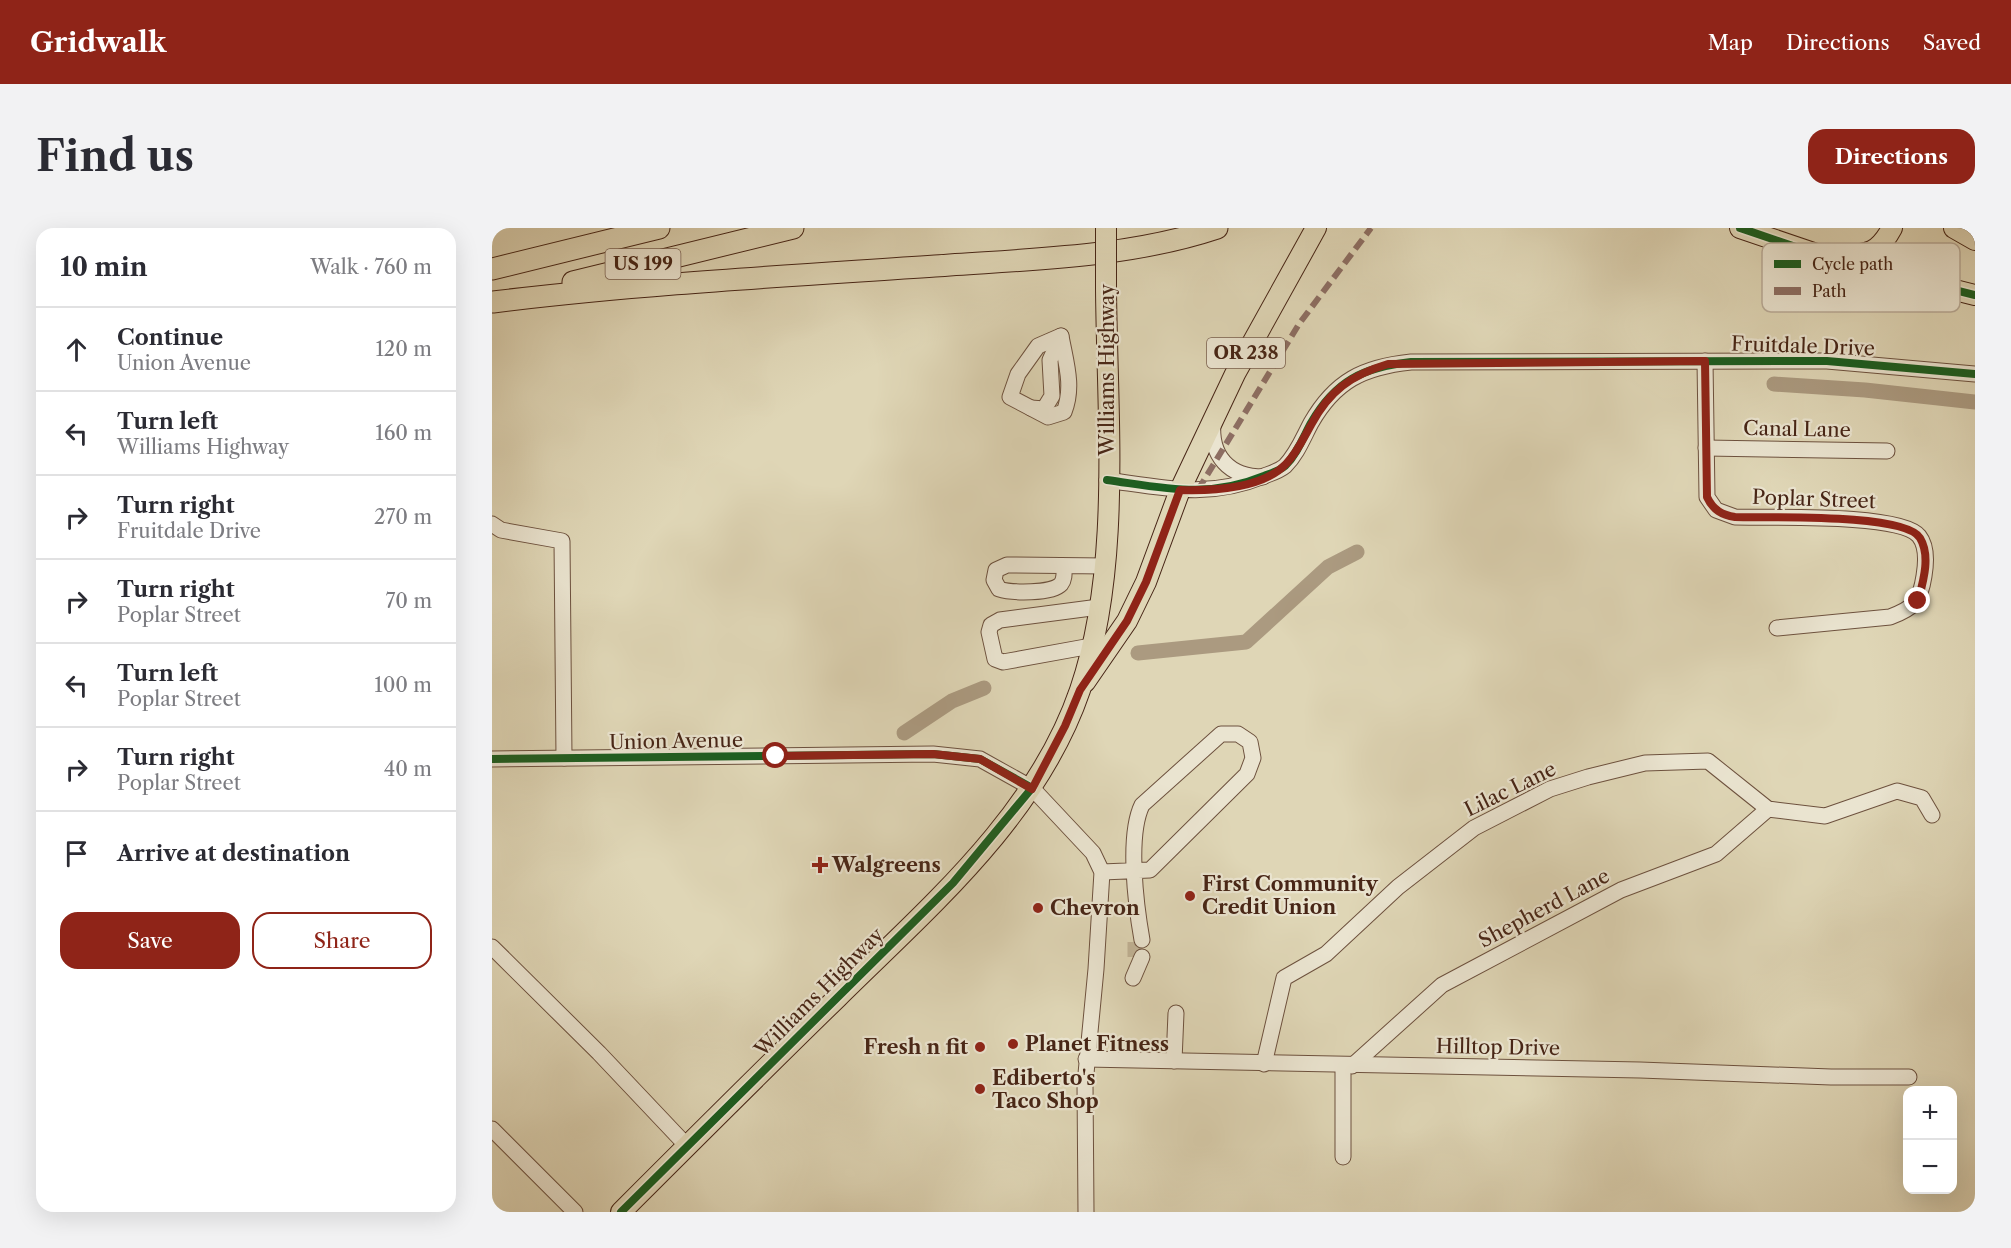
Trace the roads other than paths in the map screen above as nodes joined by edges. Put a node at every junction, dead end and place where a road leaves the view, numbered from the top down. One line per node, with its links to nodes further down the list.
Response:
1 (659, 228): 12 (highway, US 199)
2 (793, 228): 15 (highway, US 199)
3 (1106, 228): 23 (main road, Williams Highway / OR 238, bridge)
4 (1217, 228): 15 (highway)
5 (1316, 228): 19 (main road, Williams Highway / OR 238)
6 (1740, 228): 10 (main road)
7 (1892, 228): 11 (main road)
8 (1954, 228): 9 (main road)
9 (1975, 240)
10 (1784, 243)
11 (1884, 243)
12 (492, 269)
13 (1960, 291): 14 (main road)
14 (1975, 295)
15 (492, 302)
16 (1061, 336): 16 (street)
17 (1705, 361): 18 (street, Fruitdale Drive); 20 (street, Poplar Street); 22 (street, Fruitdale Drive)
18 (1975, 374)
19 (1213, 420): 22 (street); 24 (main road, Williams Highway / OR 238)
20 (1706, 448): 21 (street, Canal Lane); 29 (street, Poplar Street)
21 (1887, 451)
22 (1263, 477): 24 (street, Fruitdale Drive)
23 (1107, 480): 24 (street, Fruitdale Drive); 27 (main road, Williams Highway / OR 238)
24 (1180, 490): 31 (main road, Williams Highway / OR 238)
25 (492, 524): 32 (street)
26 (1064, 566): 27 (street)
27 (1105, 566): 28 (main road, Williams Highway / OR 238)
28 (1099, 607): 30 (main road, Williams Highway / OR 238); 30 (street)
29 (1777, 628)
30 (1091, 646): 31 (main road, Williams Highway / OR 238)
31 (1080, 690): 34 (main road, Williams Highway / OR 238)
32 (564, 758): 33 (street, Union Avenue); 34 (street, Union Avenue)
33 (492, 759)
34 (1032, 789): 38 (street, Union Avenue); 50 (main road, Williams Highway / OR 238)
35 (1768, 809): 36 (street); 46 (street, Lilac Lane); 47 (street, Shepherd Lane)
36 (1932, 815)
37 (1134, 871): 37 (street); 38 (street); 39 (street)
38 (1102, 872): 44 (street)
39 (1139, 940)
40 (492, 947): 50 (street)
41 (1138, 957): 42 (street)
42 (1133, 978)
43 (1176, 1013): 45 (street)
44 (1086, 1059): 45 (street, Hilltop Drive); 54 (street)
45 (1174, 1061): 46 (street, Hilltop Drive)
46 (1264, 1064): 47 (street, Hilltop Drive)
47 (1348, 1066): 48 (street, Hilltop Drive); 51 (street)
48 (1909, 1077)
49 (492, 1129): 52 (street)
50 (687, 1146): 53 (main road, Williams Highway / OR 238)
51 (1343, 1156)
52 (575, 1212)
53 (621, 1212)
54 (1086, 1212)

